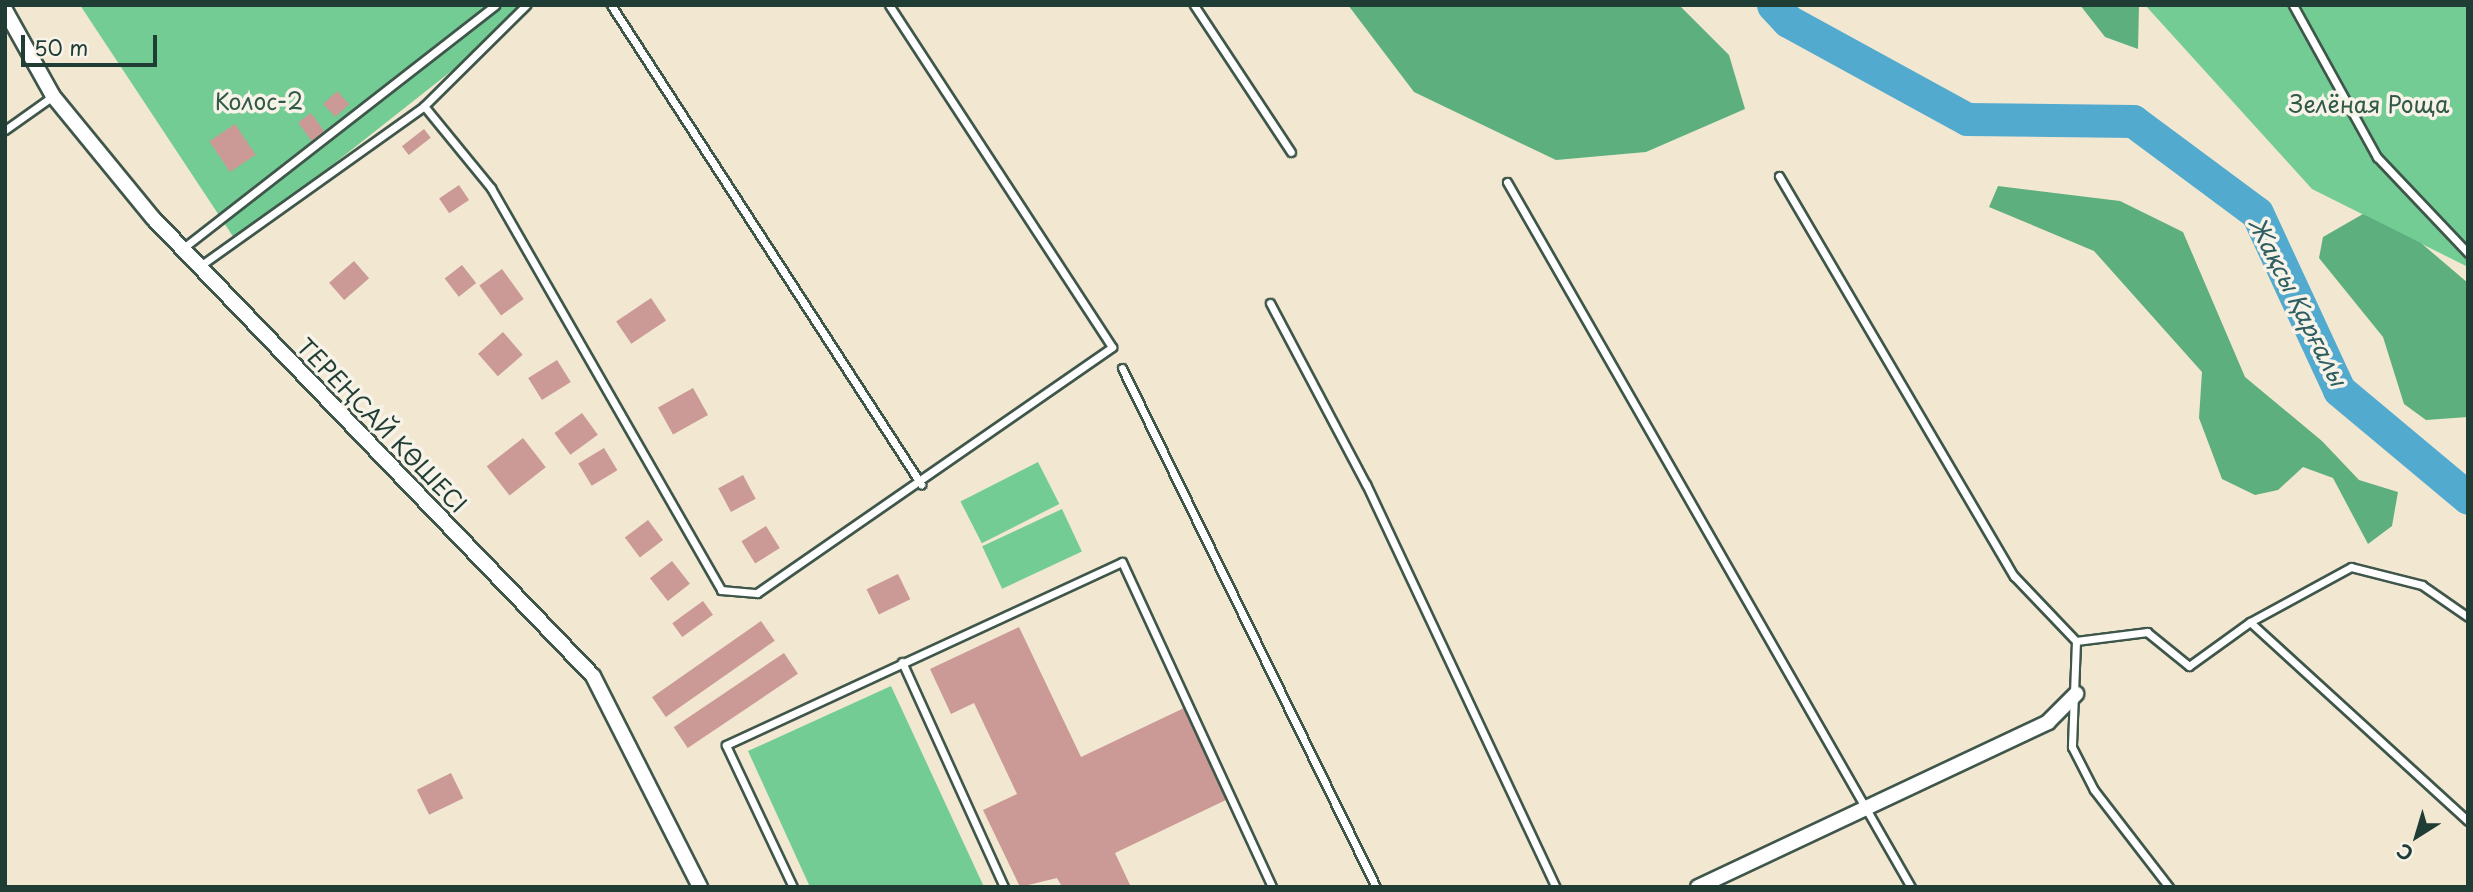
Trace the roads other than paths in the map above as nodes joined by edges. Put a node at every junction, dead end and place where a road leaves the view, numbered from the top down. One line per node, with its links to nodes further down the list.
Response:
1 (495, 5): 14 (lane)
2 (526, 5): 9 (lane)
3 (611, 5): 19 (lane)
4 (889, 5): 19 (lane)
5 (1194, 5): 11 (lane)
6 (2293, 5): 15 (lane)
7 (6, 7): 8 (street, ТЕРЕҢСАЙ КӨШЕСІ)
8 (53, 96): 10 (lane); 14 (street, ТЕРЕҢСАЙ КӨШЕСІ)
9 (424, 106): 16 (lane); 19 (lane)
10 (5, 130)
11 (1291, 152)
12 (1779, 176): 22 (lane)
13 (1507, 182): 25 (lane)
14 (182, 249): 16 (street, ТЕРЕҢСАЙ КӨШЕСІ)
15 (2468, 253)
16 (198, 268): 27 (street, ТЕРЕҢСАЙ КӨШЕСІ)
17 (1270, 303): 32 (lane)
18 (1122, 368): 31 (lane)
19 (921, 484)
20 (2468, 617): 21 (lane)
21 (2250, 622): 22 (lane); 26 (lane)
22 (2076, 641): 24 (lane)
23 (902, 662): 28 (lane); 29 (lane); 30 (lane)
24 (2076, 694): 25 (street); 35 (lane)
25 (1865, 813): 33 (street); 34 (lane)
26 (2468, 821)
27 (700, 887)
28 (793, 887)
29 (1004, 887)
30 (1272, 887)
31 (1376, 887)
32 (1556, 887)
33 (1698, 887)
34 (1911, 887)
35 (2169, 887)

